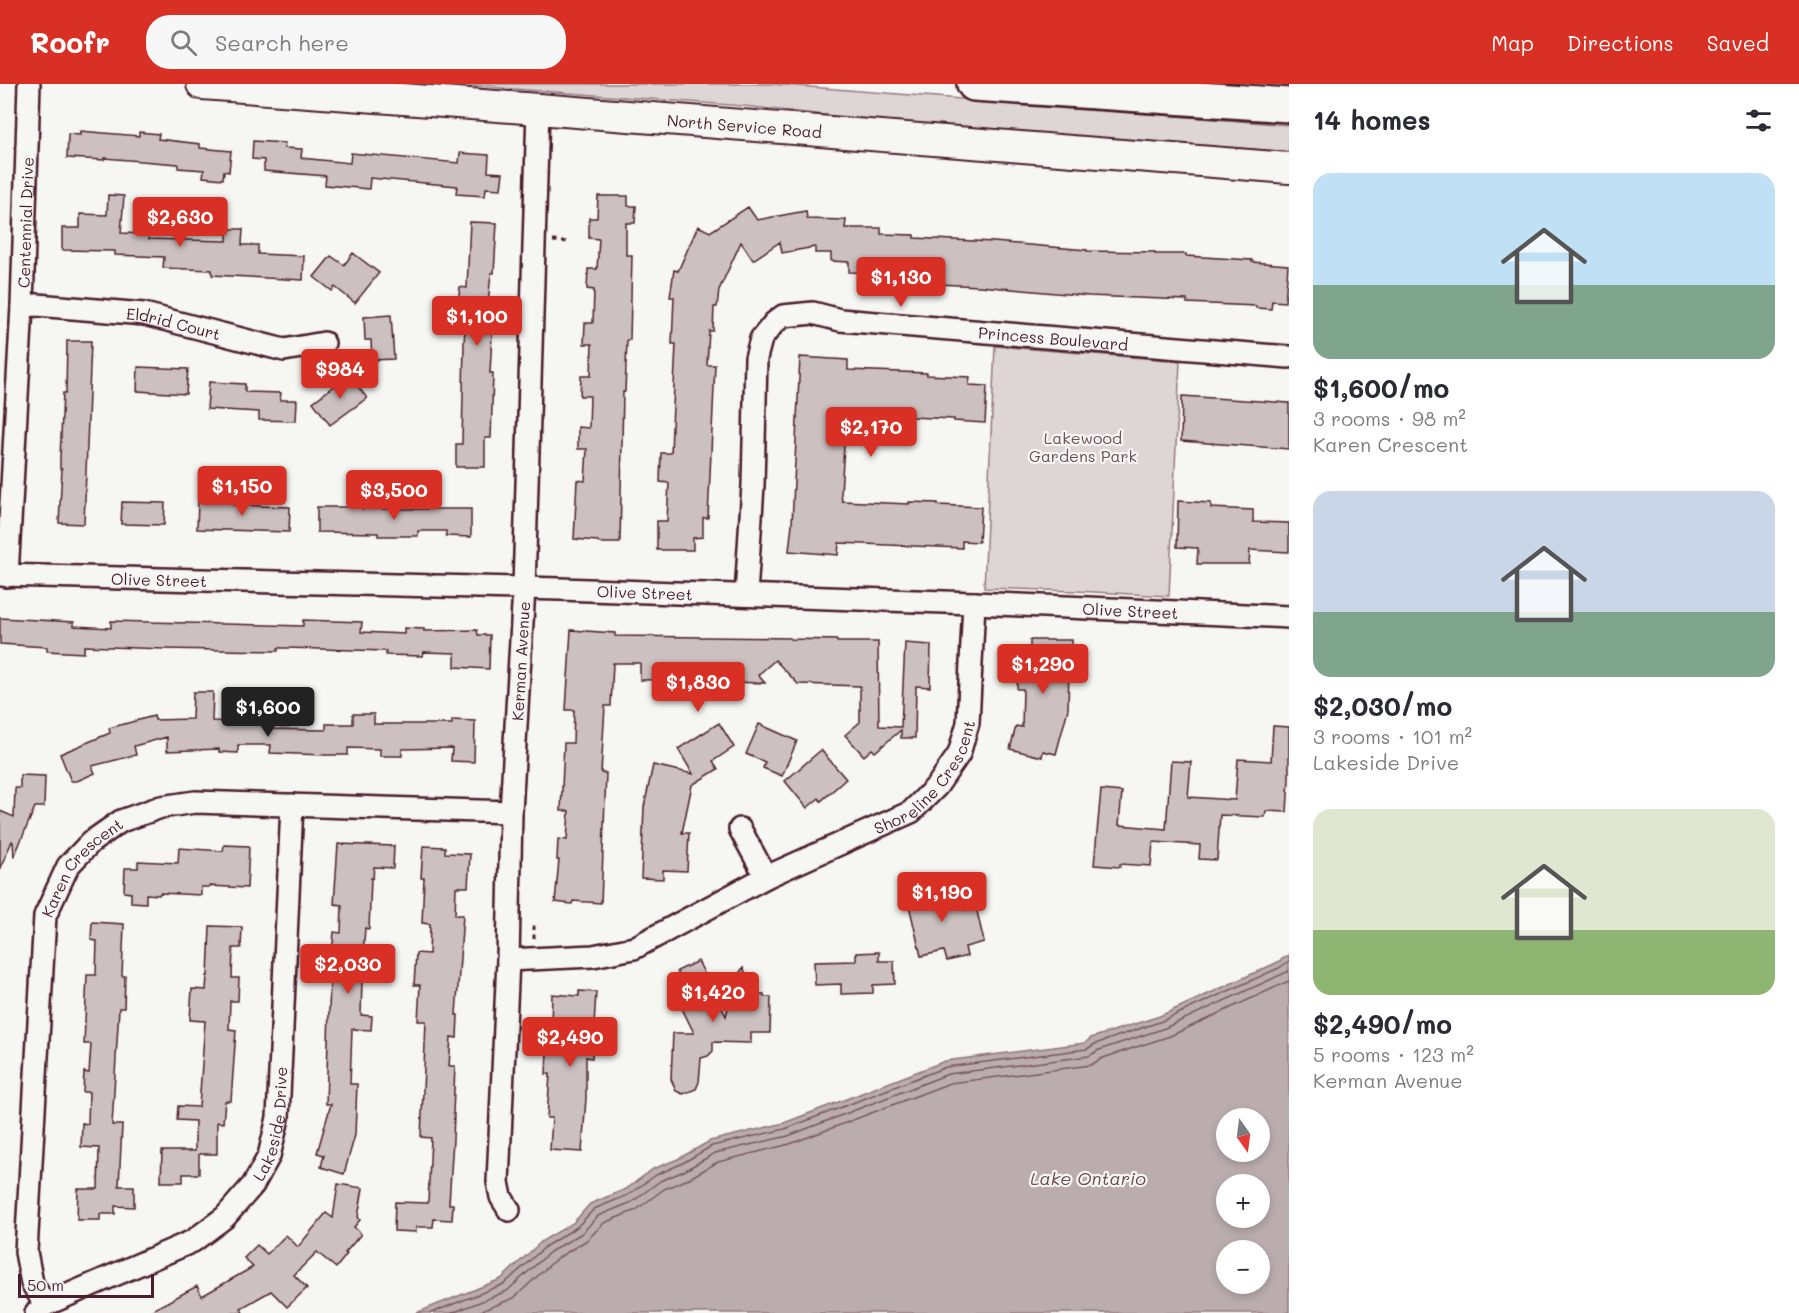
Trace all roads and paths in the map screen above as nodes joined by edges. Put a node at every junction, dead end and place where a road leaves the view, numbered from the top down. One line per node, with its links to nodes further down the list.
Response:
1 (29, 84): 7 (street, Centennial Drive)
2 (202, 84): 5 (street, North Service Road)
3 (974, 84): 4 (highway)
4 (1289, 105)
5 (538, 109): 6 (street, North Service Road); 11 (street, Kerman Avenue)
6 (1289, 168)
7 (22, 306): 8 (street, Eldrid Court); 10 (street, Centennial Drive)
8 (324, 343)
9 (1289, 357): 12 (street, Princess Boulevard)
10 (3, 576): 11 (street, Olive Street)
11 (524, 588): 12 (street, Olive Street); 16 (street, Kerman Avenue)
12 (746, 595): 13 (street, Olive Street)
13 (974, 603): 14 (street, Olive Street); 18 (street, Shoreline Crescent)
14 (1289, 617)
15 (292, 805): 16 (street, Karen Crescent); 21 (street, Lakeside Drive); 21 (street, Karen Crescent)
16 (511, 812): 19 (street, Kerman Avenue)
17 (740, 829): 18 (street)
18 (766, 877): 19 (street, Shoreline Crescent)
19 (508, 960): 20 (street, Kerman Avenue)
20 (509, 1210)
21 (40, 1309)

